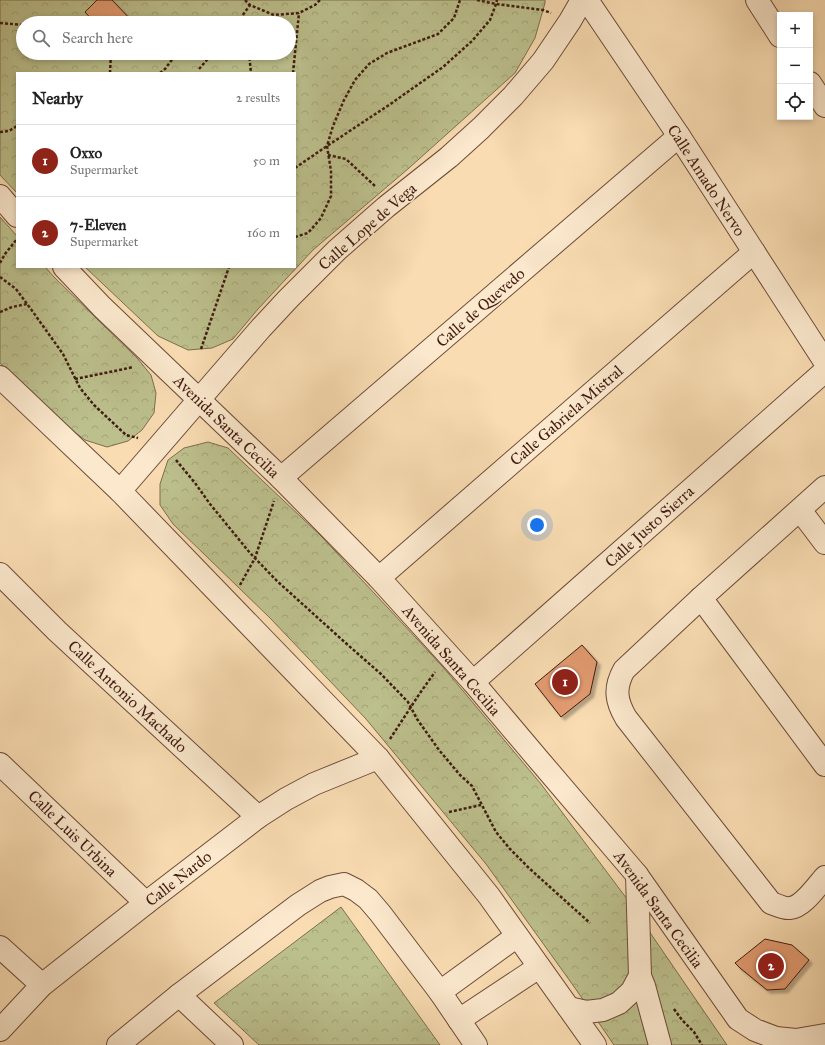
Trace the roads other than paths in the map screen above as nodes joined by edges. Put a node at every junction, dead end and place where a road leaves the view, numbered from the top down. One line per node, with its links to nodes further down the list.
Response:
1 (582, 0): 15 (street, Calle Lope de Vega)
2 (587, 0): 7 (street, Calle Amado Nervo)
3 (757, 0): 4 (street)
4 (777, 31)
5 (811, 84): 6 (street)
6 (825, 106)
7 (679, 136): 10 (street, Calle Amado Nervo); 16 (street, Calle de Quevedo)
8 (0, 196): 9 (street)
9 (16, 215)
10 (754, 252): 12 (street, Calle Amado Nervo); 22 (street, Calle Gabriela Mistral)
11 (65, 268): 15 (street, Avenida Santa Cecilia)
12 (825, 362)
13 (825, 371): 24 (street, Calle Justo Sierra)
14 (0, 377): 18 (street)
15 (200, 400): 16 (street, Avenida Santa Cecilia); 18 (street, Calle Lope de Vega)
16 (281, 478): 22 (street, Avenida Santa Cecilia)
17 (825, 487): 19 (street)
18 (120, 491): 25 (street)
19 (800, 510): 20 (street); 23 (street)
20 (825, 543)
21 (0, 574): 28 (street, Calle Antonio Machado)
22 (379, 578): 24 (street, Avenida Santa Cecilia)
23 (701, 598): 27 (street); 30 (street)
24 (473, 682): 29 (street, Avenida Santa Cecilia)
25 (378, 758): 28 (street, Calle Nardo); 32 (street)
26 (0, 764): 31 (street, Calle Luis Urbina)
27 (825, 765)
28 (258, 817): 31 (street, Calle Nardo)
29 (637, 874): 35 (street); 42 (street, Avenida Santa Cecilia)
30 (825, 877)
31 (146, 903): 36 (street, Calle Nardo)
32 (517, 936): 34 (street); 37 (street)
33 (0, 947): 36 (street)
34 (539, 967): 39 (street); 40 (street)
35 (640, 976): 39 (street); 48 (street)
36 (42, 985): 41 (street, Calle Nardo)
37 (440, 992): 38 (street); 40 (street)
38 (179, 995): 44 (street); 45 (street)
39 (569, 1008): 47 (street)
40 (459, 1020): 46 (street)
41 (0, 1030)
42 (825, 1035)
43 (825, 1042): 49 (street)
44 (118, 1045)
45 (232, 1045)
46 (476, 1045)
47 (595, 1045)
48 (660, 1045)
49 (823, 1045)

